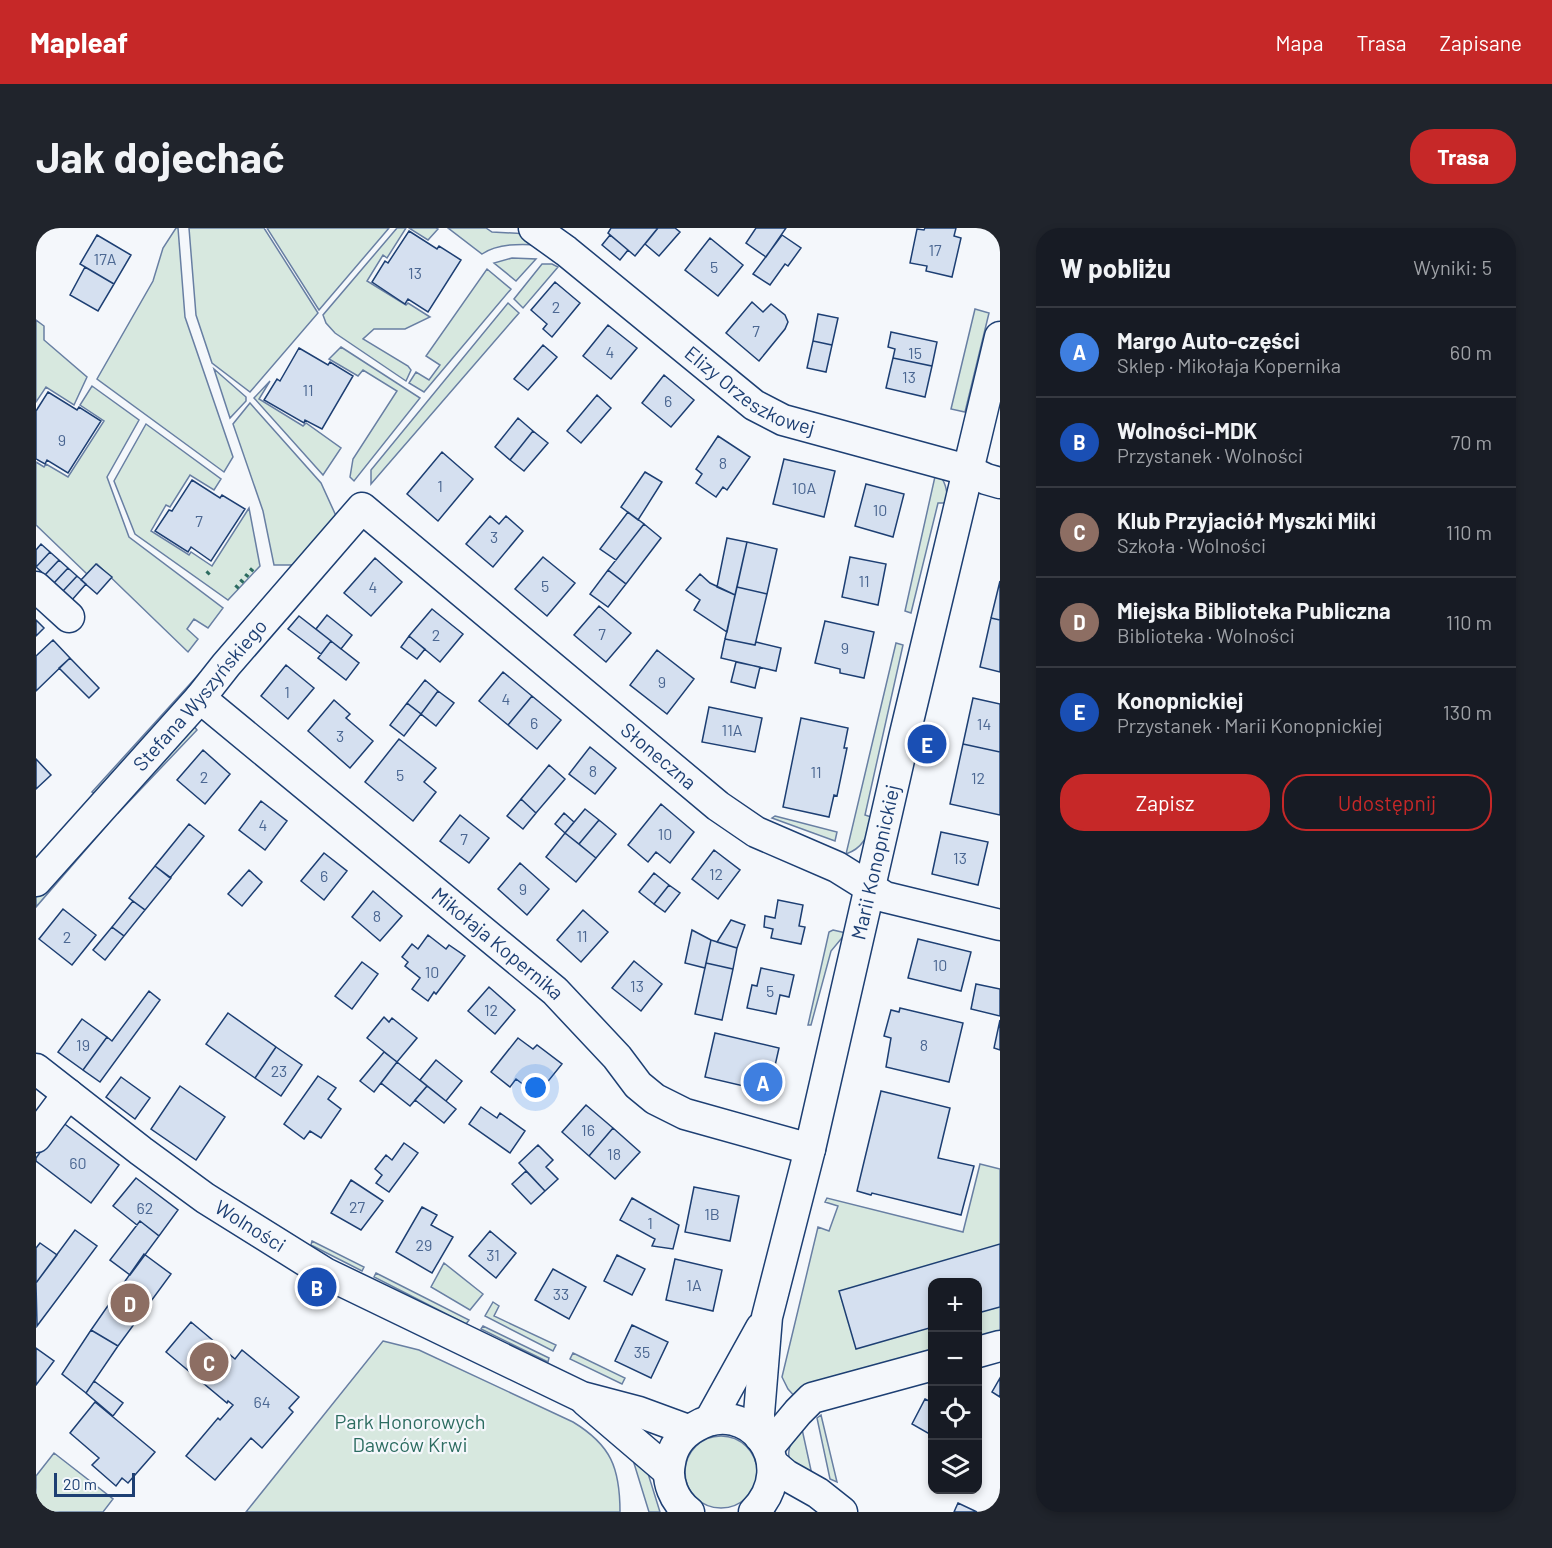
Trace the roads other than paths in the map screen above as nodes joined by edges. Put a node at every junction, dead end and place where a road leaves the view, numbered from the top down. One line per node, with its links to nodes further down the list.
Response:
1 (534, 228): 3 (street, Elizy Orzeszkowej)
2 (1000, 338): 3 (street, Marii Konopnickiej)
3 (967, 470): 4 (street, Elizy Orzeszkowej); 10 (street, Marii Konopnickiej)
4 (1000, 483)
5 (362, 508): 8 (street, Stefana Wyszyńskiego); 10 (street, Słoneczna)
6 (36, 586): 7 (street)
7 (69, 617)
8 (200, 698): 9 (street, Stefana Wyszyńskiego); 15 (street, Mikołaja Kopernika)
9 (36, 881)
10 (870, 886): 11 (street, Słoneczna); 15 (street, Marii Konopnickiej)
11 (1000, 925)
12 (36, 1069): 13 (street, Wolności)
13 (68, 1094): 14 (street); 20 (street, Wolności)
14 (36, 1137)
15 (810, 1149): 16 (street, Marii Konopnickiej)
16 (766, 1317): 21 (street); 22 (street)
17 (1000, 1346): 18 (street)
18 (982, 1351)
19 (928, 1366): 22 (street)
20 (582, 1397): 21 (street); 23 (street)
21 (699, 1425): 22 (street); 23 (street)
22 (767, 1450): 24 (street); 26 (street)
23 (676, 1498)
24 (754, 1512): 25 (street)
25 (771, 1512)
26 (842, 1512)

